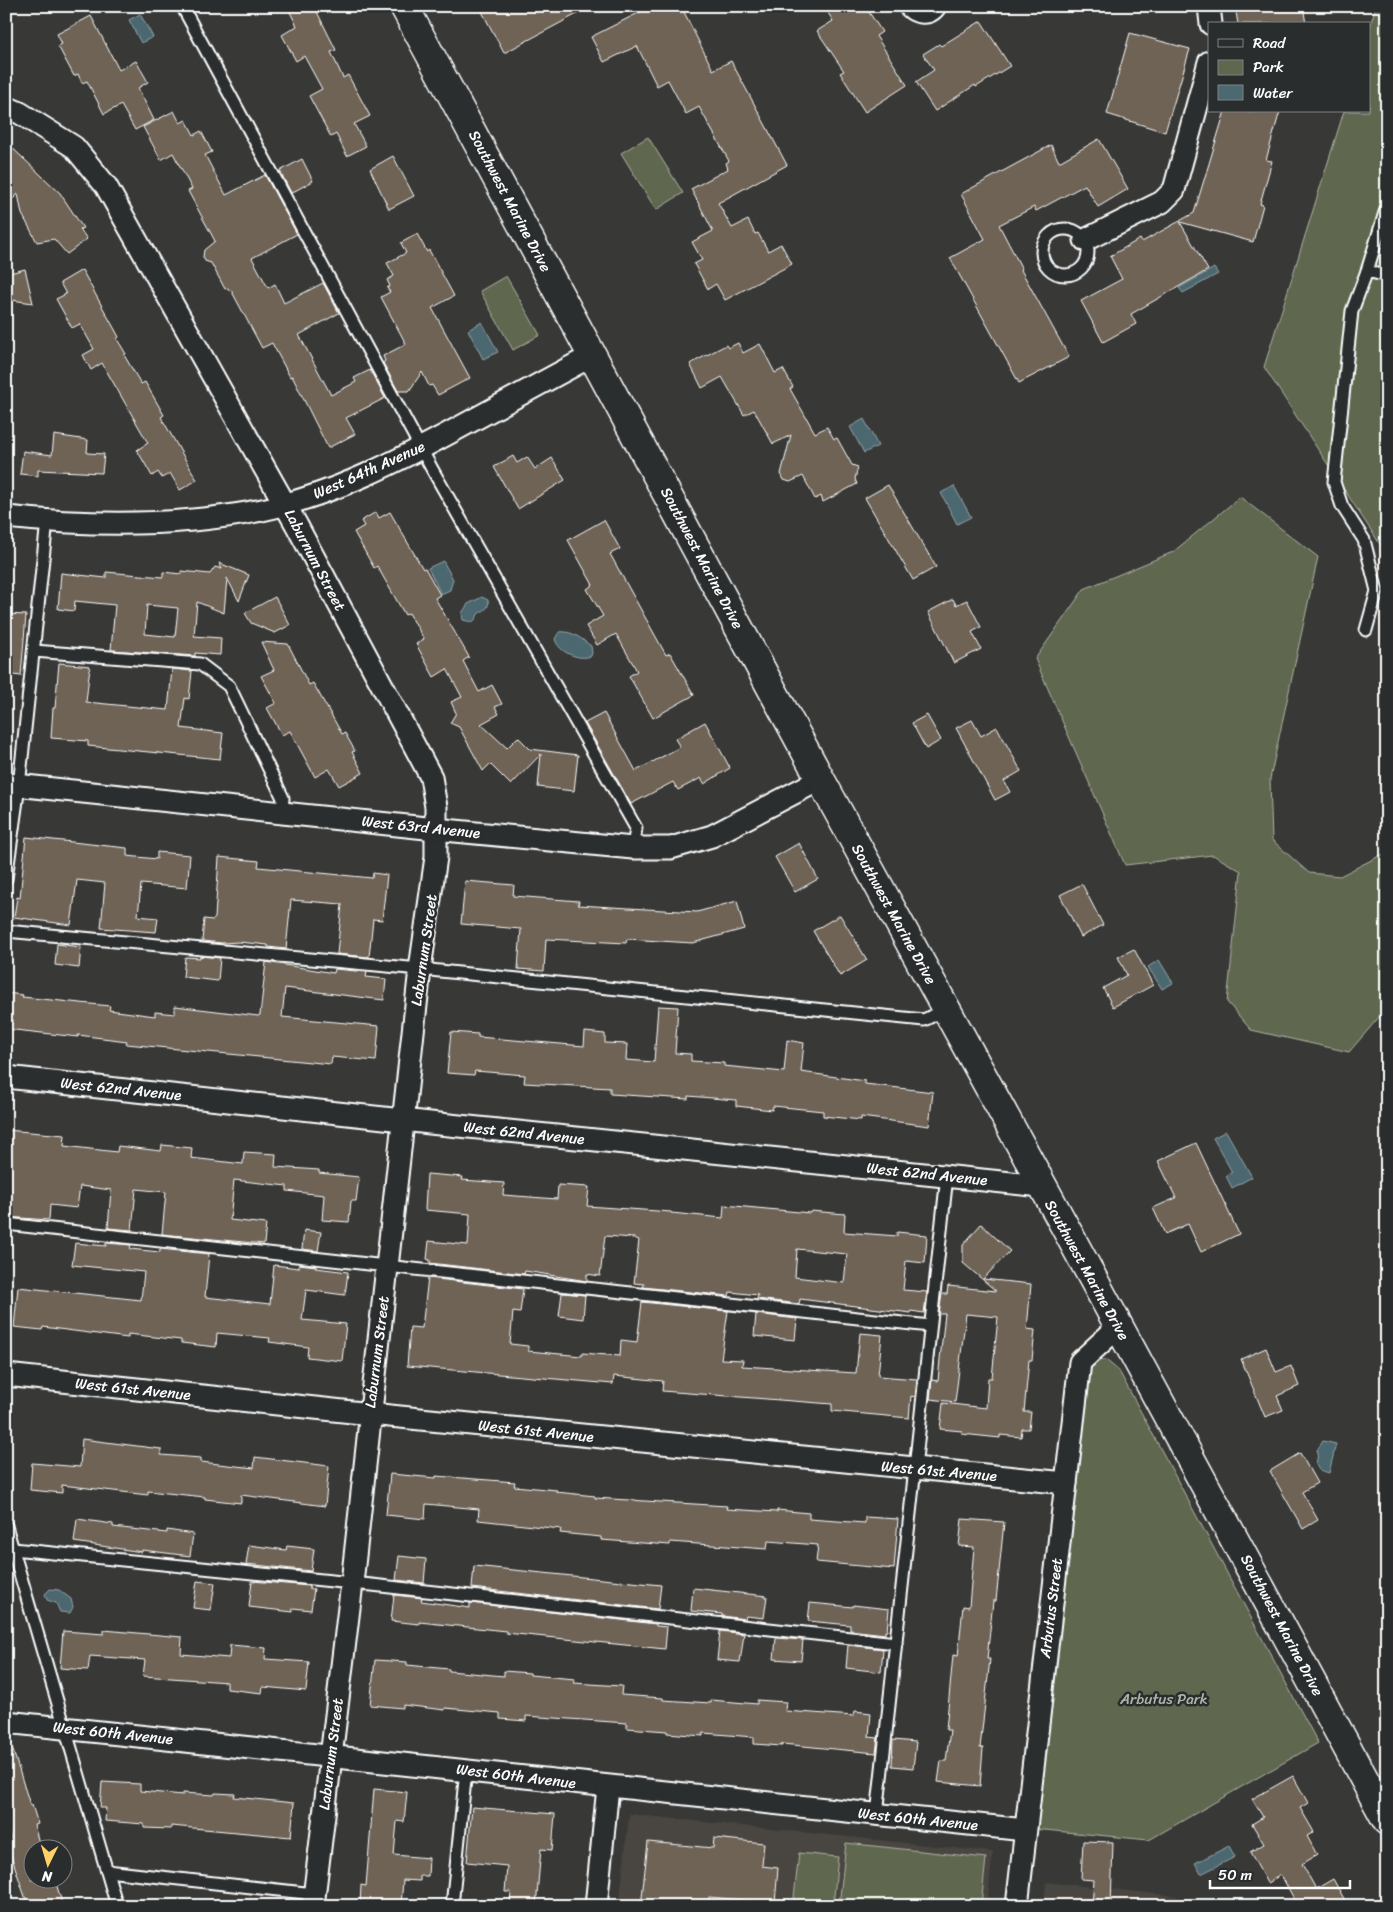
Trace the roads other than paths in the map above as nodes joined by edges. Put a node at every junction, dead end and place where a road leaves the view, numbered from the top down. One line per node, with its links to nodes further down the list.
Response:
1 (182, 6): 15 (lane)
2 (404, 6): 14 (main road, Southwest Marine Drive)
3 (903, 6): 4 (lane)
4 (941, 6)
5 (1209, 6): 6 (street)
6 (1211, 22)
7 (1208, 66): 11 (street)
8 (6, 90): 9 (street, Laburnum Street)
9 (13, 110): 16 (street, Laburnum Street)
10 (1387, 206): 12 (lane)
11 (1085, 240): 11 (lane)
12 (1367, 270): 13 (lane); 19 (lane)
13 (1387, 276)
14 (593, 355): 15 (street, West 64th Avenue); 21 (main road, Southwest Marine Drive)
15 (421, 448): 16 (street, West 64th Avenue); 25 (lane)
16 (285, 503): 18 (street, West 64th Avenue); 24 (street, Laburnum Street)
17 (6, 517): 18 (street, West 64th Avenue)
18 (47, 521): 20 (lane)
19 (1366, 630)
20 (34, 651): 22 (lane); 23 (lane)
21 (821, 779): 25 (street, West 63rd Avenue); 29 (main road, Southwest Marine Drive)
22 (13, 785): 23 (street, West 63rd Avenue); 26 (lane)
23 (282, 813): 24 (street, West 63rd Avenue)
24 (436, 828): 25 (street, West 63rd Avenue); 28 (street, Laburnum Street)
25 (634, 848)
26 (6, 879)
27 (6, 931): 28 (lane)
28 (420, 969): 29 (lane); 31 (street, Laburnum Street)
29 (946, 1009): 33 (main road, Southwest Marine Drive)
30 (6, 1077): 31 (street, West 62nd Avenue)
31 (403, 1120): 32 (street, West 62nd Avenue); 35 (street, Laburnum Street)
32 (947, 1176): 33 (street, West 62nd Avenue); 36 (lane)
33 (1041, 1186): 37 (main road, Southwest Marine Drive)
34 (6, 1224): 35 (lane)
35 (388, 1266): 36 (lane); 39 (street, Laburnum Street)
36 (930, 1326): 40 (lane)
37 (1118, 1327): 41 (street, Arbutus Street); 52 (main road, Southwest Marine Drive)
38 (6, 1375): 39 (street, West 61st Avenue)
39 (370, 1414): 40 (street, West 61st Avenue); 44 (street, Laburnum Street)
40 (915, 1469): 41 (street, West 61st Avenue); 45 (lane)
41 (1066, 1483): 53 (street, Arbutus Street)
42 (6, 1526): 43 (lane)
43 (13, 1549): 44 (lane); 47 (lane)
44 (352, 1583): 45 (lane); 48 (street, Laburnum Street)
45 (896, 1644): 51 (lane)
46 (6, 1722): 47 (street, West 60th Avenue)
47 (65, 1728): 48 (street, West 60th Avenue); 54 (lane)
48 (331, 1755): 49 (street, West 60th Avenue); 55 (street, Laburnum Street)
49 (466, 1770): 50 (street, West 60th Avenue); 57 (lane)
50 (608, 1787): 51 (street, West 60th Avenue); 58 (street)
51 (877, 1815): 53 (street, West 60th Avenue)
52 (1387, 1821)
53 (1025, 1830): 59 (street, Arbutus Street)
54 (107, 1870): 55 (lane); 56 (lane)
55 (314, 1900)
56 (117, 1906)
57 (452, 1906)
58 (596, 1906)
59 (1017, 1906)

